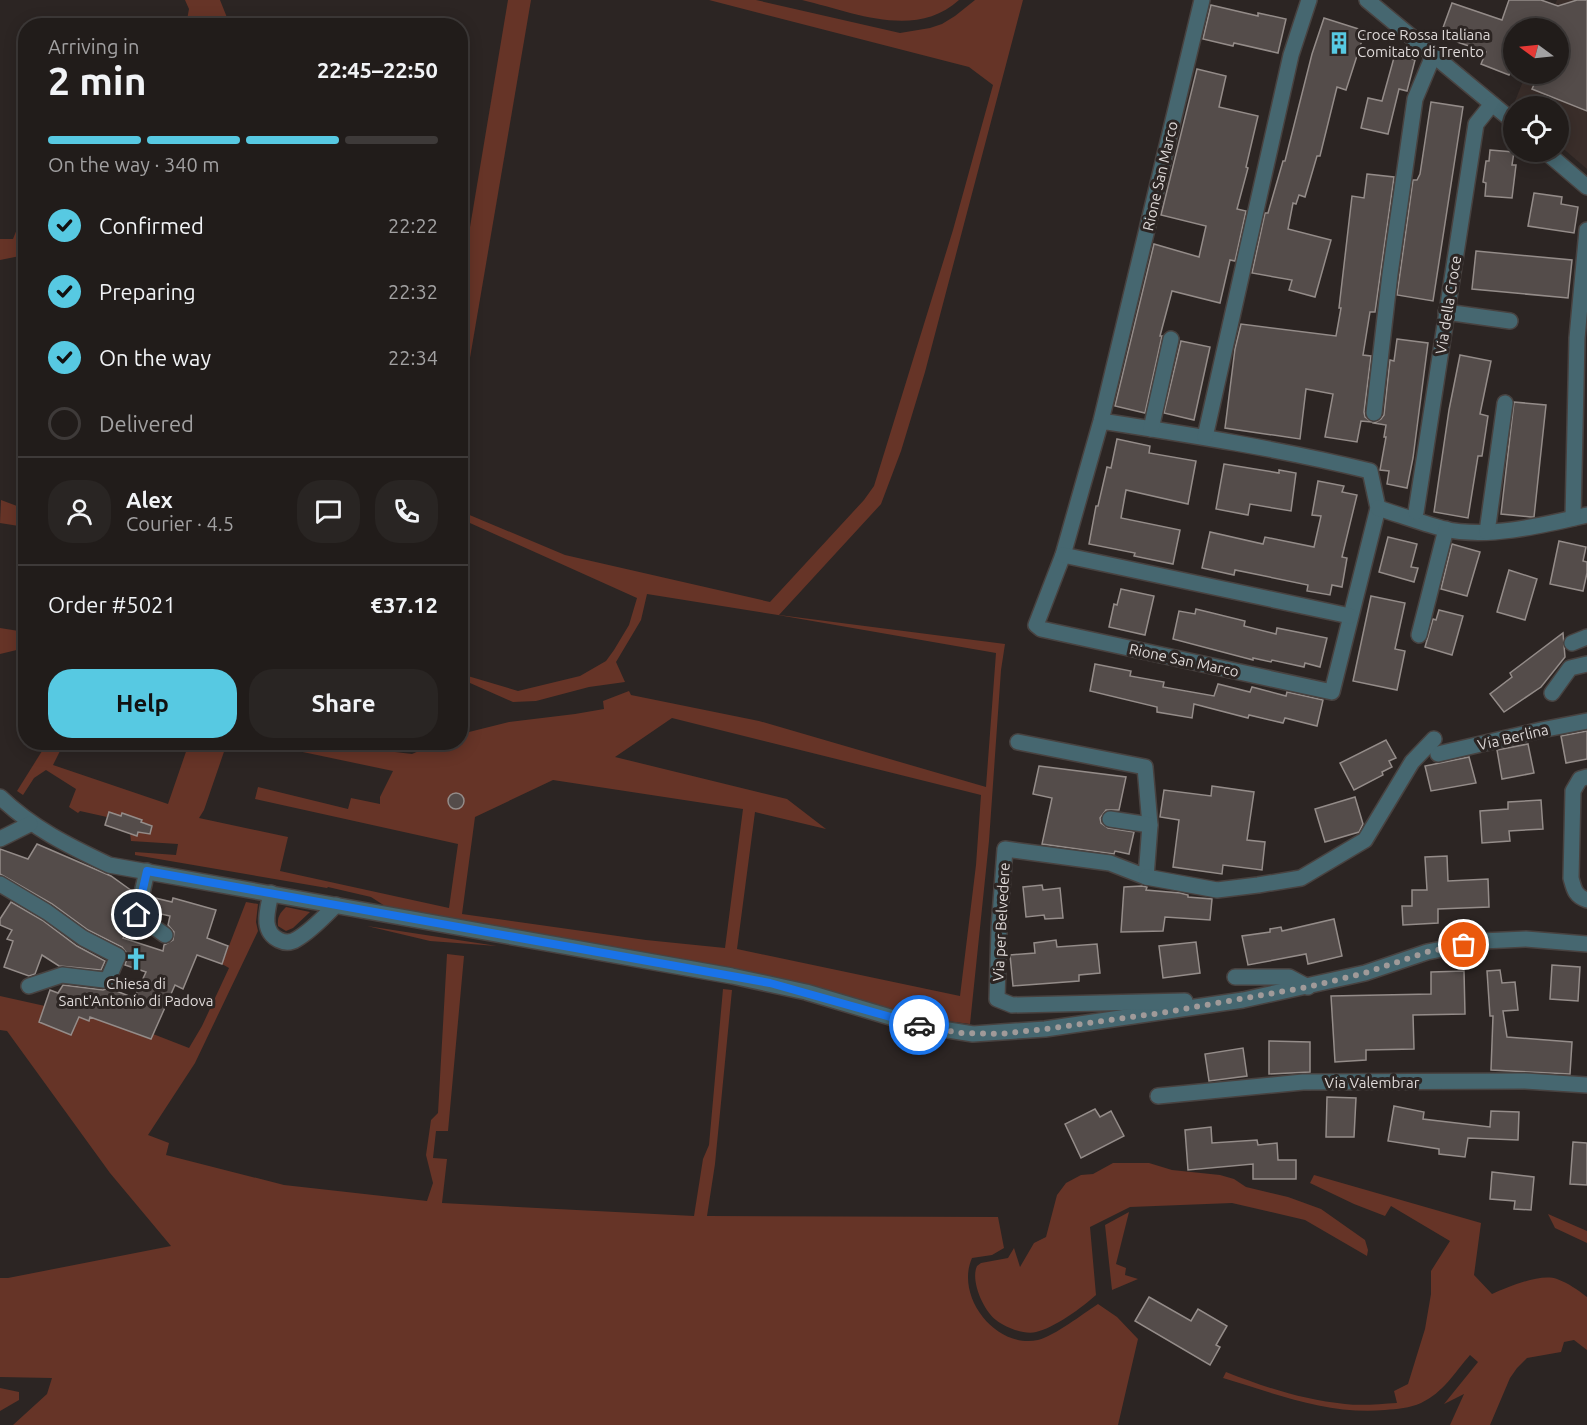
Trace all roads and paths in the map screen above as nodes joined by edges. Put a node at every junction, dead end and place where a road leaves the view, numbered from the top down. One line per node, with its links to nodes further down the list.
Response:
1 (1202, 0): 16 (street, Rione San Marco)
2 (1309, 0): 18 (street)
3 (1367, 0): 4 (street)
4 (1433, 56): 5 (street); 15 (street)
5 (1492, 104): 6 (street); 10 (street, Via della Croce)
6 (1503, 113)
7 (1558, 162): 8 (street)
8 (1587, 187)
9 (1587, 230): 12 (street)
10 (1446, 312): 11 (street); 20 (street, Via della Croce)
11 (1510, 321)
12 (1582, 338): 21 (street)
13 (1171, 339): 17 (street)
14 (1505, 403): 23 (street)
15 (1374, 413)
16 (1101, 421): 17 (street, Rione San Marco); 24 (street, Rione San Marco)
17 (1151, 429): 18 (street, Rione San Marco)
18 (1205, 437): 19 (street, Rione San Marco)
19 (1378, 508): 22 (street); 25 (street, Rione San Marco)
20 (1416, 512)
21 (1580, 517): 23 (street)
22 (1446, 529): 23 (street); 26 (street)
23 (1487, 532)
24 (1063, 555): 25 (street); 25 (street, Rione San Marco)
25 (1350, 616)
26 (1419, 635)
27 (1587, 637): 28 (street)
28 (1572, 643)
29 (1587, 664): 30 (street)
30 (1552, 693)
31 (1587, 721): 33 (street, Via Berlina)
32 (1018, 742): 38 (street)
33 (1436, 746): 42 (street, Via per Belvedere)
34 (1587, 777): 40 (street)
35 (0, 797): 37 (street, Via per Belvedere)
36 (1110, 819): 38 (street)
37 (30, 824): 39 (street); 41 (street, Via per Belvedere)
38 (1150, 825): 42 (street)
39 (0, 838)
40 (1579, 839): 45 (street)
41 (147, 871): 44 (street, Via per Belvedere); 47 (street)
42 (1146, 877): 52 (street, Via per Belvedere)
43 (0, 884): 50 (street)
44 (271, 893): 46 (street, Via per Belvedere); 46 (street)
45 (1587, 900)
46 (336, 905): 52 (street, Via per Belvedere)
47 (165, 935)
48 (1587, 944): 51 (street, Via per Belvedere)
49 (1235, 976): 51 (street)
50 (29, 986)
51 (1308, 987): 52 (street, Via per Belvedere)
52 (1243, 1000)
53 (1587, 1085): 54 (street, Via Valembrar)
54 (1158, 1096)

